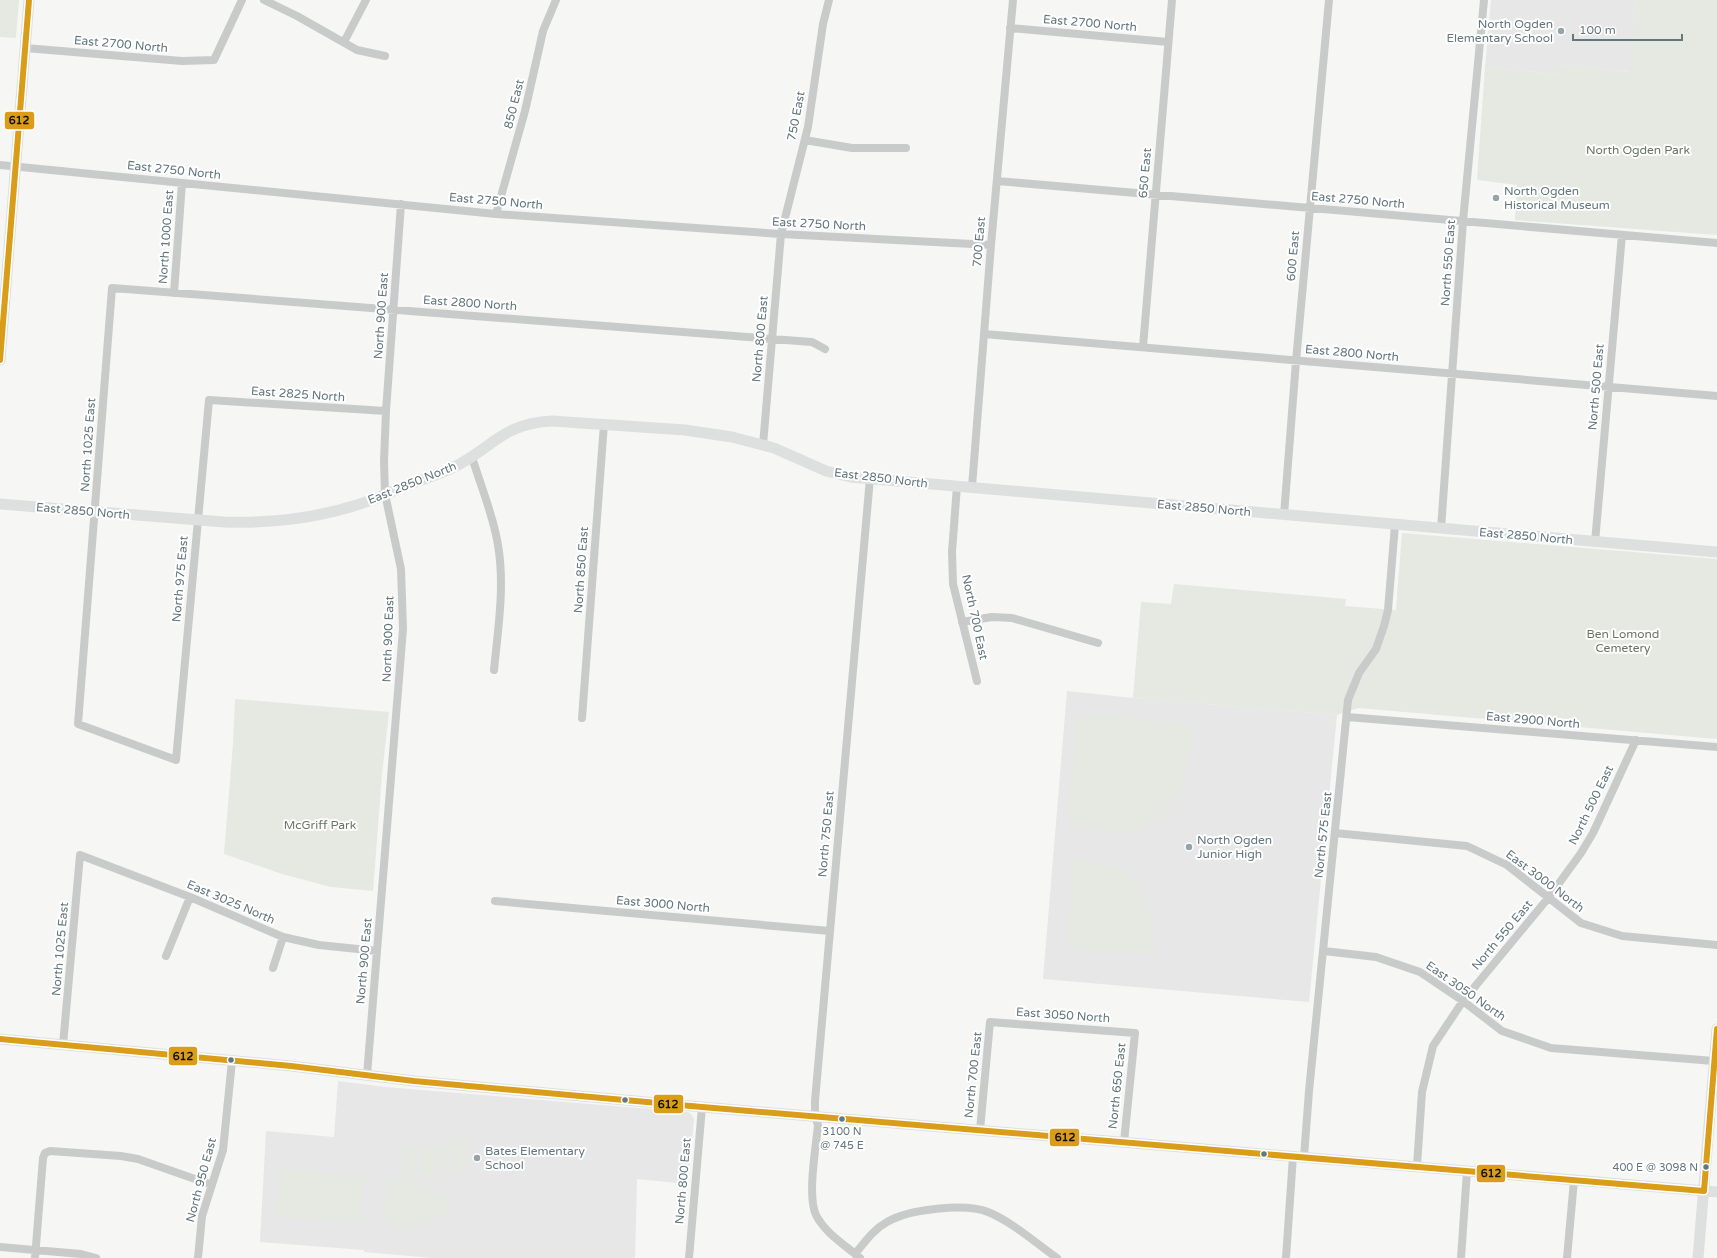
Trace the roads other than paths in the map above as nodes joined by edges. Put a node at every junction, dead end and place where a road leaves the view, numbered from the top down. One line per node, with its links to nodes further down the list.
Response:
1 (29, 0): 14 (main road)
2 (242, 0): 14 (street, East 2700 North)
3 (264, 0): 12 (street)
4 (366, 0): 12 (street)
5 (556, 0): 25 (street, 850 East)
6 (829, 0): 16 (street, 750 East)
7 (1013, 0): 11 (street, 700 East)
8 (1172, 0): 13 (street, 650 East)
9 (1329, 0): 24 (street, 600 East)
10 (1484, 0): 26 (street, North 550 East)
11 (1010, 28): 13 (street, East 2700 North); 20 (street, 700 East)
12 (344, 42): 15 (street)
13 (1168, 42): 22 (street, 650 East)
14 (25, 48): 19 (main road)
15 (385, 56)
16 (805, 140): 17 (street); 27 (street, 750 East)
17 (906, 148)
18 (0, 165): 19 (street, East 2750 North)
19 (16, 166): 21 (street, East 2750 North); 38 (main road)
20 (997, 181): 22 (street, East 2750 North); 30 (street, 700 East)
21 (182, 183): 23 (street, East 2750 North); 32 (street, North 1000 East)
22 (1155, 194): 24 (street, East 2750 North); 36 (street, 650 East)
23 (401, 204): 25 (street, East 2750 North); 33 (street, North 900 East)
24 (1310, 208): 26 (street, East 2750 North); 39 (street, 600 East)
25 (496, 214): 27 (street, East 2750 North)
26 (1463, 221): 28 (street, East 2750 North); 40 (street, North 550 East)
27 (781, 234): 30 (street, East 2750 North); 35 (street, North 800 East)
28 (1622, 235): 29 (street, East 2750 North); 41 (street, North 500 East)
29 (1717, 243)
30 (991, 245): 34 (street, 700 East)
31 (112, 288): 32 (street, East 2800 North); 53 (street, North 1025 East)
32 (174, 293): 33 (street, East 2800 North)
33 (394, 310): 35 (street, East 2800 North); 44 (street, North 900 East)
34 (984, 334): 36 (street, East 2800 North); 50 (street, 700 East)
35 (771, 338): 37 (street, East 2800 North); 46 (street, North 800 East)
36 (1143, 347): 39 (street, East 2800 North)
37 (825, 349)
38 (0, 360)
39 (1296, 361): 40 (street, East 2800 North); 54 (street, 600 East)
40 (1452, 374): 41 (street, East 2800 North); 57 (street, North 550 East)
41 (1608, 387): 42 (street, East 2800 North); 58 (street, North 500 East)
42 (1717, 396)
43 (209, 400): 44 (street, East 2825 North); 55 (street, North 975 East)
44 (386, 411): 51 (street, North 900 East)
45 (604, 424): 46 (main road, East 2850 North); 47 (main road, East 2850 North); 65 (street, North 850 East)
46 (763, 445): 48 (main road, East 2850 North)
47 (472, 457): 51 (main road, East 2850 North); 62 (street)
48 (870, 478): 49 (main road, East 2850 North); 74 (street, North 750 East)
49 (957, 486): 50 (main road, East 2850 North); 60 (street, North 700 East)
50 (972, 487): 54 (main road, East 2850 North)
51 (385, 494): 55 (main road, East 2850 North); 77 (street, North 900 East)
52 (0, 504): 53 (main road, East 2850 North)
53 (95, 512): 55 (main road, East 2850 North); 68 (street, North 1025 East)
54 (1284, 515): 56 (main road, East 2850 North)
55 (198, 520): 68 (street, North 975 East)
56 (1395, 525): 57 (main road, East 2850 North); 64 (street, North 575 East)
57 (1441, 529): 58 (main road, East 2850 North)
58 (1595, 542): 59 (main road, East 2850 North)
59 (1717, 552)
60 (962, 622): 61 (street); 63 (street, North 700 East)
61 (1098, 643)
62 (494, 670)
63 (976, 681)
64 (1347, 717): 66 (street, East 2900 North); 69 (street, North 575 East)
65 (582, 718)
66 (1636, 740): 67 (street, East 2900 North); 72 (street, North 500 East)
67 (1717, 747)
68 (176, 760)
69 (1335, 832): 72 (street, East 3000 North); 78 (street, North 575 East)
70 (80, 855): 71 (street, East 3025 North); 86 (street, North 1025 East)
71 (190, 897): 75 (street, East 3025 North); 79 (street)
72 (1549, 897): 76 (street, East 3000 North); 81 (street, North 550 East)
73 (494, 901): 74 (street, East 3000 North)
74 (830, 931): 91 (street, North 750 East)
75 (283, 937): 77 (street, East 3025 North); 80 (street)
76 (1717, 945)
77 (377, 951): 89 (street, North 900 East)
78 (1324, 951): 81 (street, East 3050 North); 94 (street, North 575 East)
79 (166, 956)
80 (273, 968)
81 (1463, 1001): 88 (street, East 3050 North); 95 (street, North 550 East)
82 (990, 1022): 84 (street, East 3050 North); 92 (street, North 700 East)
83 (1717, 1029): 88 (main road)
84 (1135, 1033): 93 (street, North 650 East)
85 (0, 1039): 86 (main road)
86 (63, 1045): 87 (main road)
87 (232, 1060): 89 (main road); 98 (street, North 950 East)
88 (1714, 1062): 99 (main road)
89 (367, 1075): 90 (main road)
90 (702, 1107): 91 (main road); 106 (street, North 800 East)
91 (815, 1116): 92 (main road); 103 (street, North 750 East)
92 (980, 1130): 93 (main road)
93 (1124, 1142): 94 (main road)
94 (1299, 1157): 95 (main road); 108 (street, North 575 East)
95 (1417, 1166): 96 (main road)
96 (1467, 1171): 97 (main road); 109 (street)
97 (1574, 1180): 99 (main road); 110 (street)
98 (212, 1185): 102 (street); 105 (street, North 950 East)
99 (1704, 1190): 100 (main road); 111 (main road)
100 (1717, 1192)
101 (0, 1247): 102 (street)
102 (36, 1254): 104 (street)
103 (858, 1256): 107 (street)
104 (96, 1258)
105 (198, 1258)
106 (689, 1258)
107 (1057, 1258)
108 (1286, 1258)
109 (1461, 1258)
110 (1567, 1258)
111 (1698, 1258)

